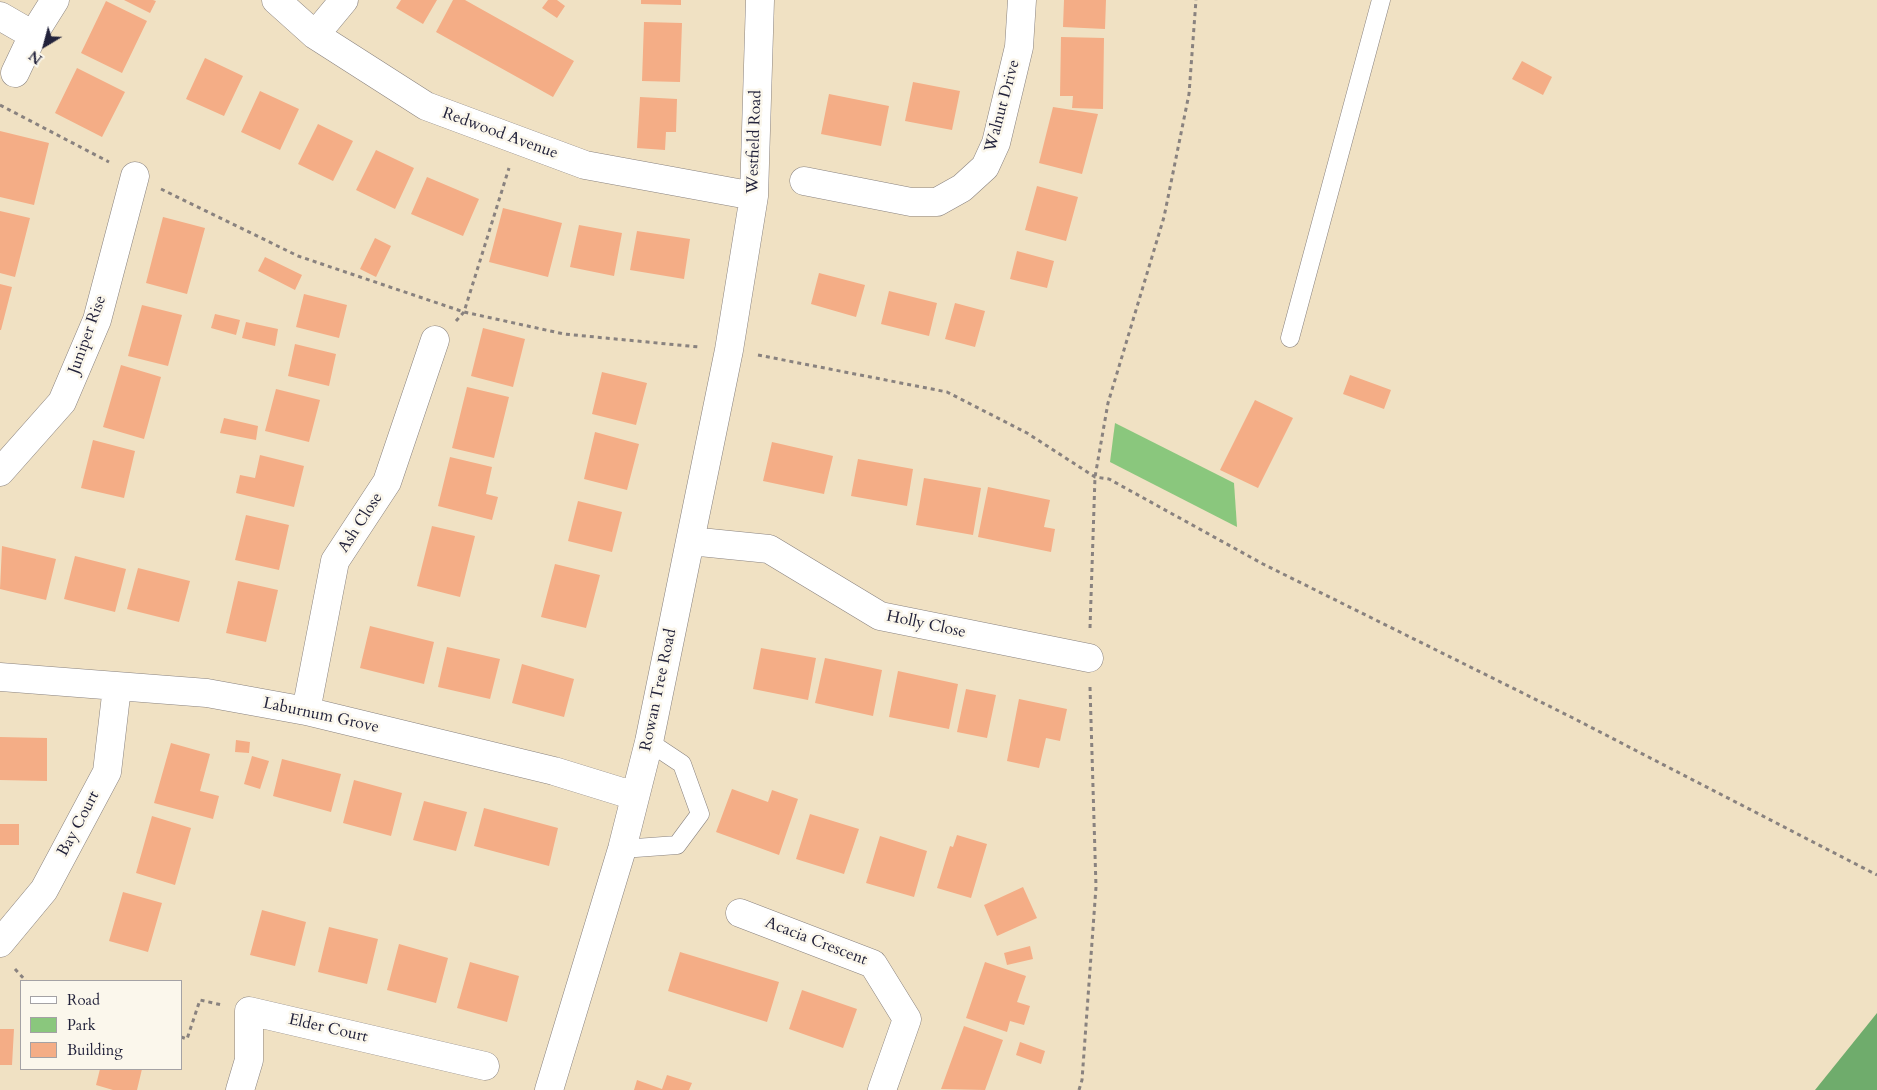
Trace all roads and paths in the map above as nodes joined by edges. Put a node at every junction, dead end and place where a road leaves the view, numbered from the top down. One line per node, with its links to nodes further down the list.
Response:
1 (55, 0): 10 (street)
2 (276, 0): 9 (street, Redwood Avenue)
3 (344, 0): 9 (street)
4 (760, 0): 16 (street, Westfield Road)
5 (1022, 0): 15 (street, Walnut Drive)
6 (1196, 0): 23 (path)
7 (1381, 0): 19 (lane)
8 (0, 16): 10 (street)
9 (315, 34): 13 (street, Redwood Avenue)
10 (33, 35): 11 (street)
11 (15, 73)
12 (0, 105): 14 (path)
13 (518, 141): 16 (street, Redwood Avenue); 18 (path)
14 (135, 176): 18 (path); 22 (street, Juniper Rise)
15 (804, 181)
16 (754, 196): 17 (street, Westfield Road)
17 (741, 284): 21 (street, Rowan Tree Road)
18 (464, 312): 20 (path); 21 (path)
19 (1290, 338)
20 (434, 340): 28 (street, Ash Close)
21 (729, 350): 23 (path); 24 (street, Rowan Tree Road)
22 (3, 464)
23 (1095, 477): 25 (path); 32 (path)
24 (690, 541): 25 (street, Holly Close); 29 (street, Rowan Tree Road)
25 (1089, 658): 41 (path)
26 (0, 677): 27 (street, Laburnum Grove)
27 (117, 687): 28 (street, Laburnum Grove); 34 (street, Bay Court)
28 (306, 711): 30 (street, Laburnum Grove)
29 (649, 742): 30 (street, Rowan Tree Road); 31 (lane)
30 (635, 796): 31 (street, Rowan Tree Road)
31 (622, 849): 39 (street, Rowan Tree Road)
32 (1877, 875)
33 (740, 913): 40 (street, Acacia Crescent)
34 (0, 943)
35 (249, 1011): 36 (path); 37 (street, Elder Court); 38 (street)
36 (182, 1037)
37 (485, 1066)
38 (240, 1090)
39 (549, 1090)
40 (882, 1090)
41 (1079, 1090)

